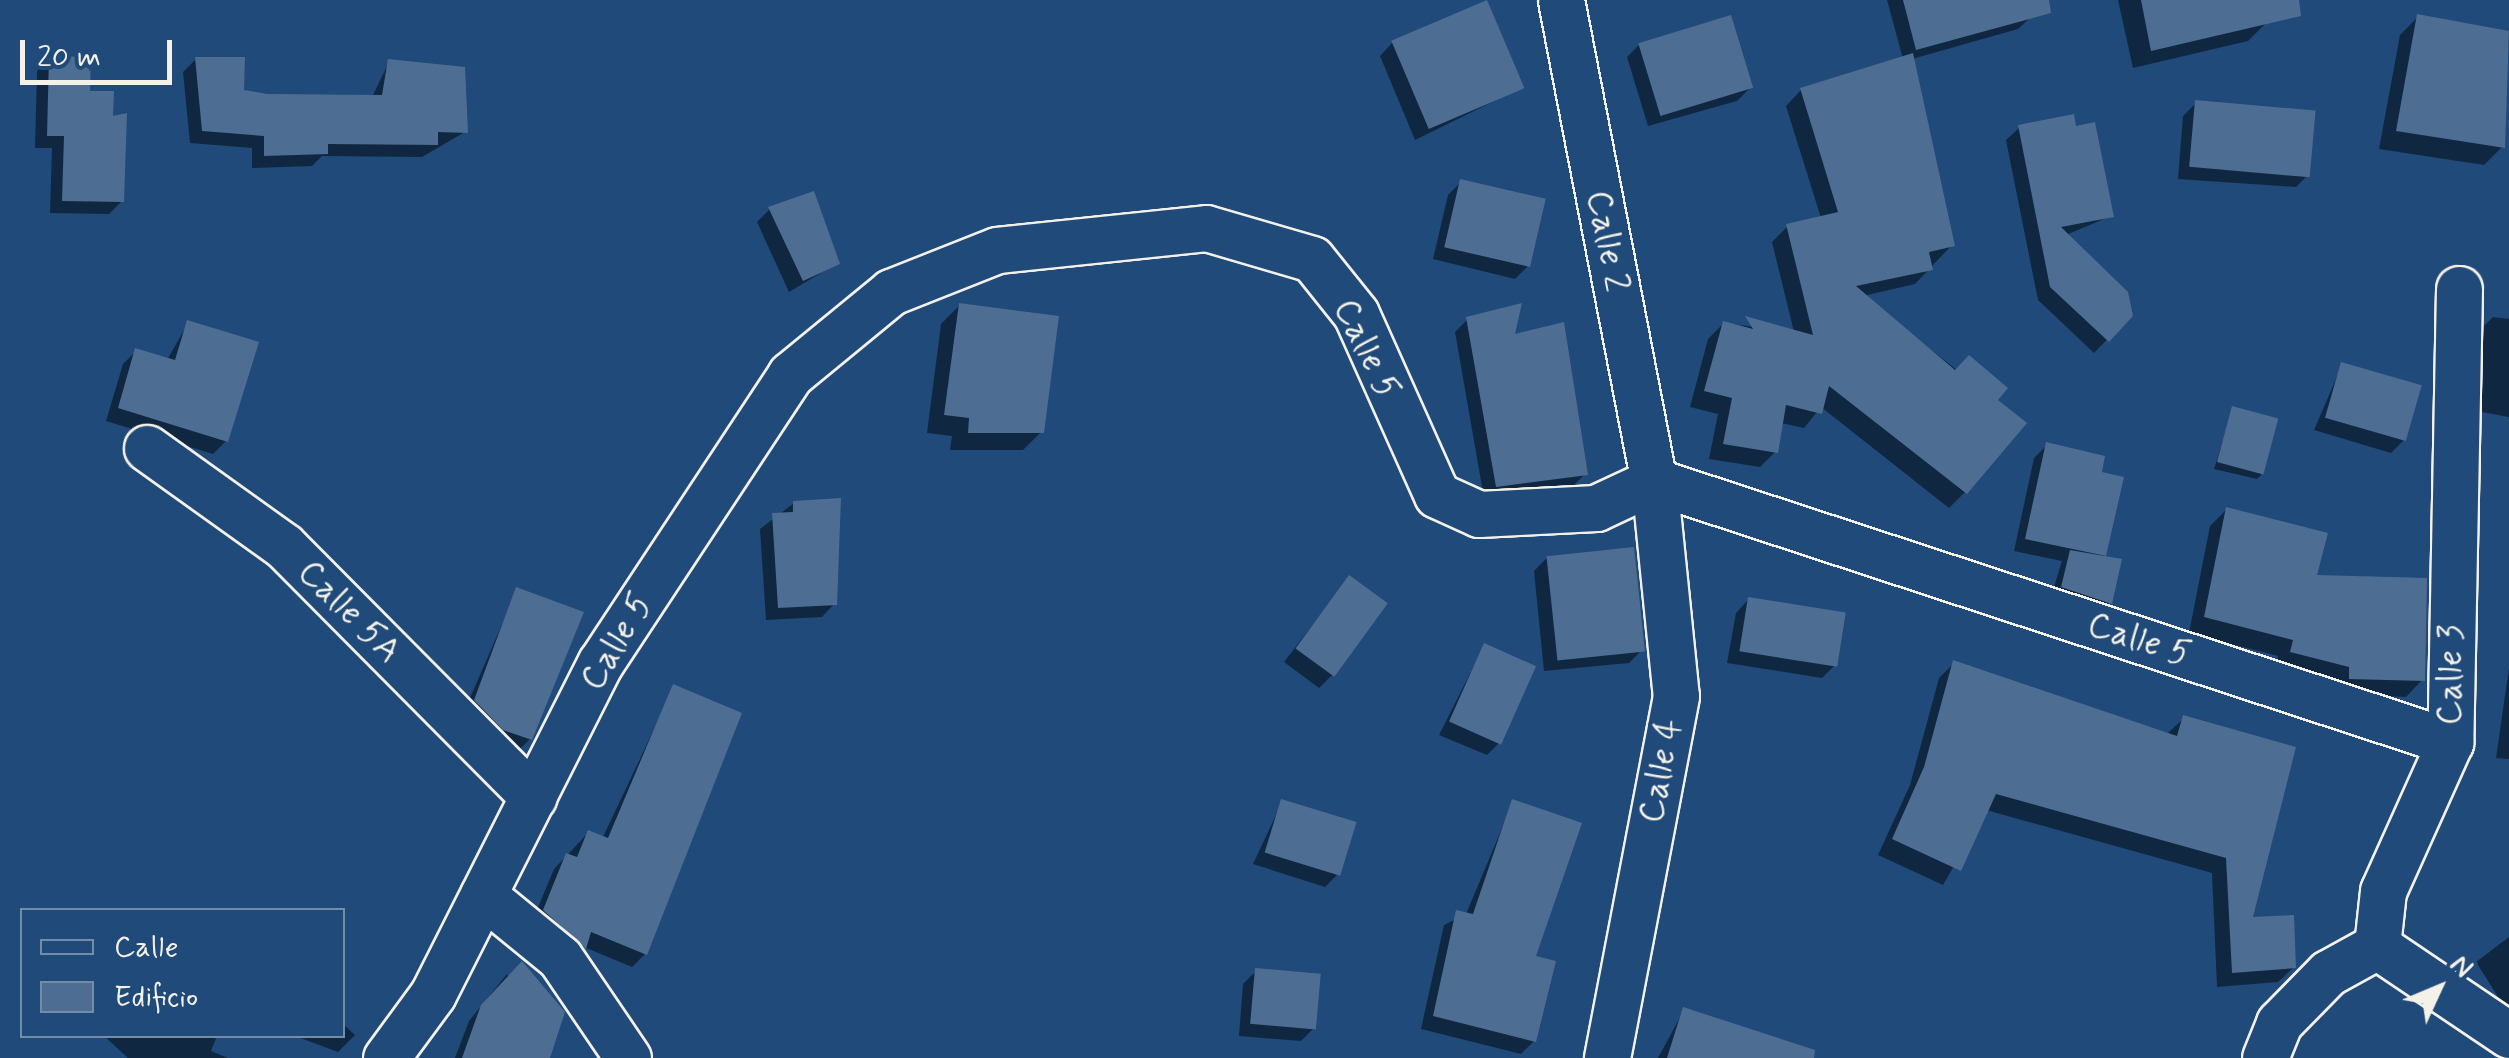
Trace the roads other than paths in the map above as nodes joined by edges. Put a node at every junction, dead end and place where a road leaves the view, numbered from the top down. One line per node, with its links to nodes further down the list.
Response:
1 (1561, 0): 4 (street, Calle 2)
2 (2459, 289): 5 (street, Calle 3)
3 (148, 448): 6 (street, Calle 5A)
4 (1654, 481): 5 (street, Calle 5); 6 (street, Calle 5); 12 (street, Calle 4)
5 (2450, 742): 8 (street, Calle 3)
6 (533, 797): 7 (street, Calle 5)
7 (483, 895): 10 (street, Calle 5); 11 (street)
8 (2376, 946): 9 (street); 13 (street)
9 (2509, 1035)
10 (386, 1058)
11 (628, 1058)
12 (1607, 1058)
13 (2264, 1058)

